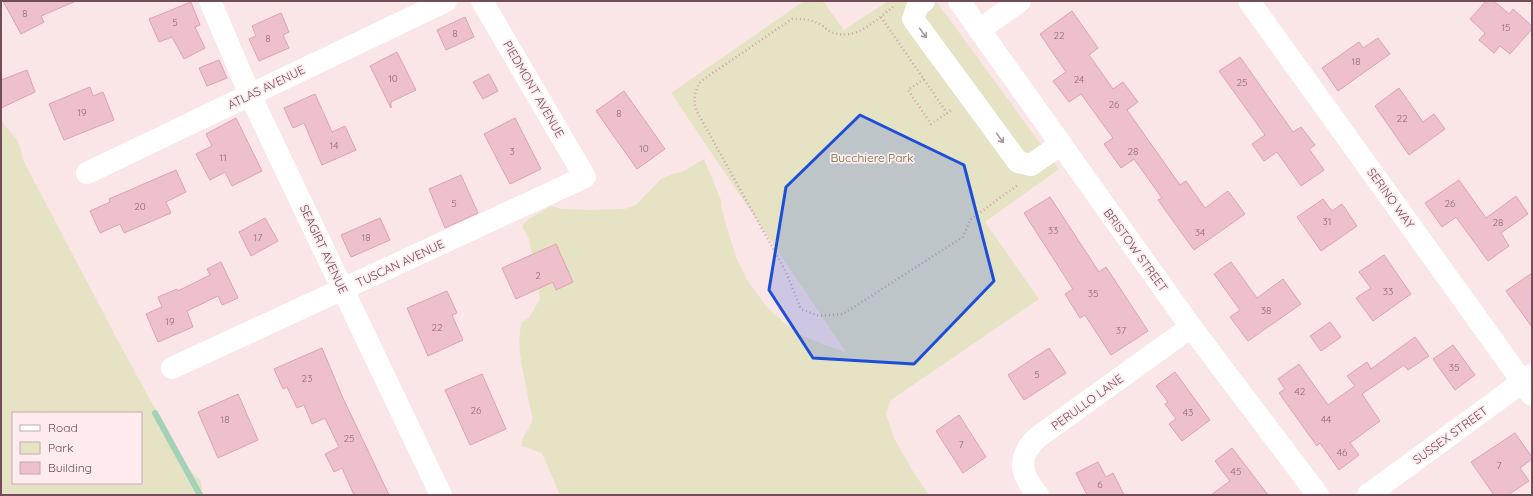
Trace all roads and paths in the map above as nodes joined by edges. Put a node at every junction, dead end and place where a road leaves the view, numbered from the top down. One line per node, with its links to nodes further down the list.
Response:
1 (210, 1): 11 (street, SEAGIRT AVENUE)
2 (446, 1): 11 (street, ATLAS AVENUE)
3 (482, 1): 15 (street, PIEDMONT AVENUE)
4 (924, 1): 13 (street, one-way to 13)
5 (959, 1): 9 (street, BRISTOW STREET)
6 (1020, 1): 9 (street)
7 (1249, 1): 20 (street, SERINO WAY)
8 (897, 5): 16 (path)
9 (979, 30): 13 (street, BRISTOW STREET)
10 (924, 79): 12 (path)
11 (250, 95): 14 (street, ATLAS AVENUE); 17 (street, SEAGIRT AVENUE)
12 (947, 113)
13 (1060, 144): 18 (street, BRISTOW STREET)
14 (87, 173)
15 (585, 177): 17 (street, TUSCAN AVENUE)
16 (1022, 183)
17 (343, 289): 19 (street, TUSCAN AVENUE); 21 (street, SEAGIRT AVENUE)
18 (1191, 327): 22 (street, PERULLO LANE); 23 (street, BRISTOW STREET)
19 (172, 368)
20 (1529, 384): 24 (street, SUSSEX STREET)
21 (441, 495)
22 (1038, 495)
23 (1318, 495)
24 (1368, 495)

